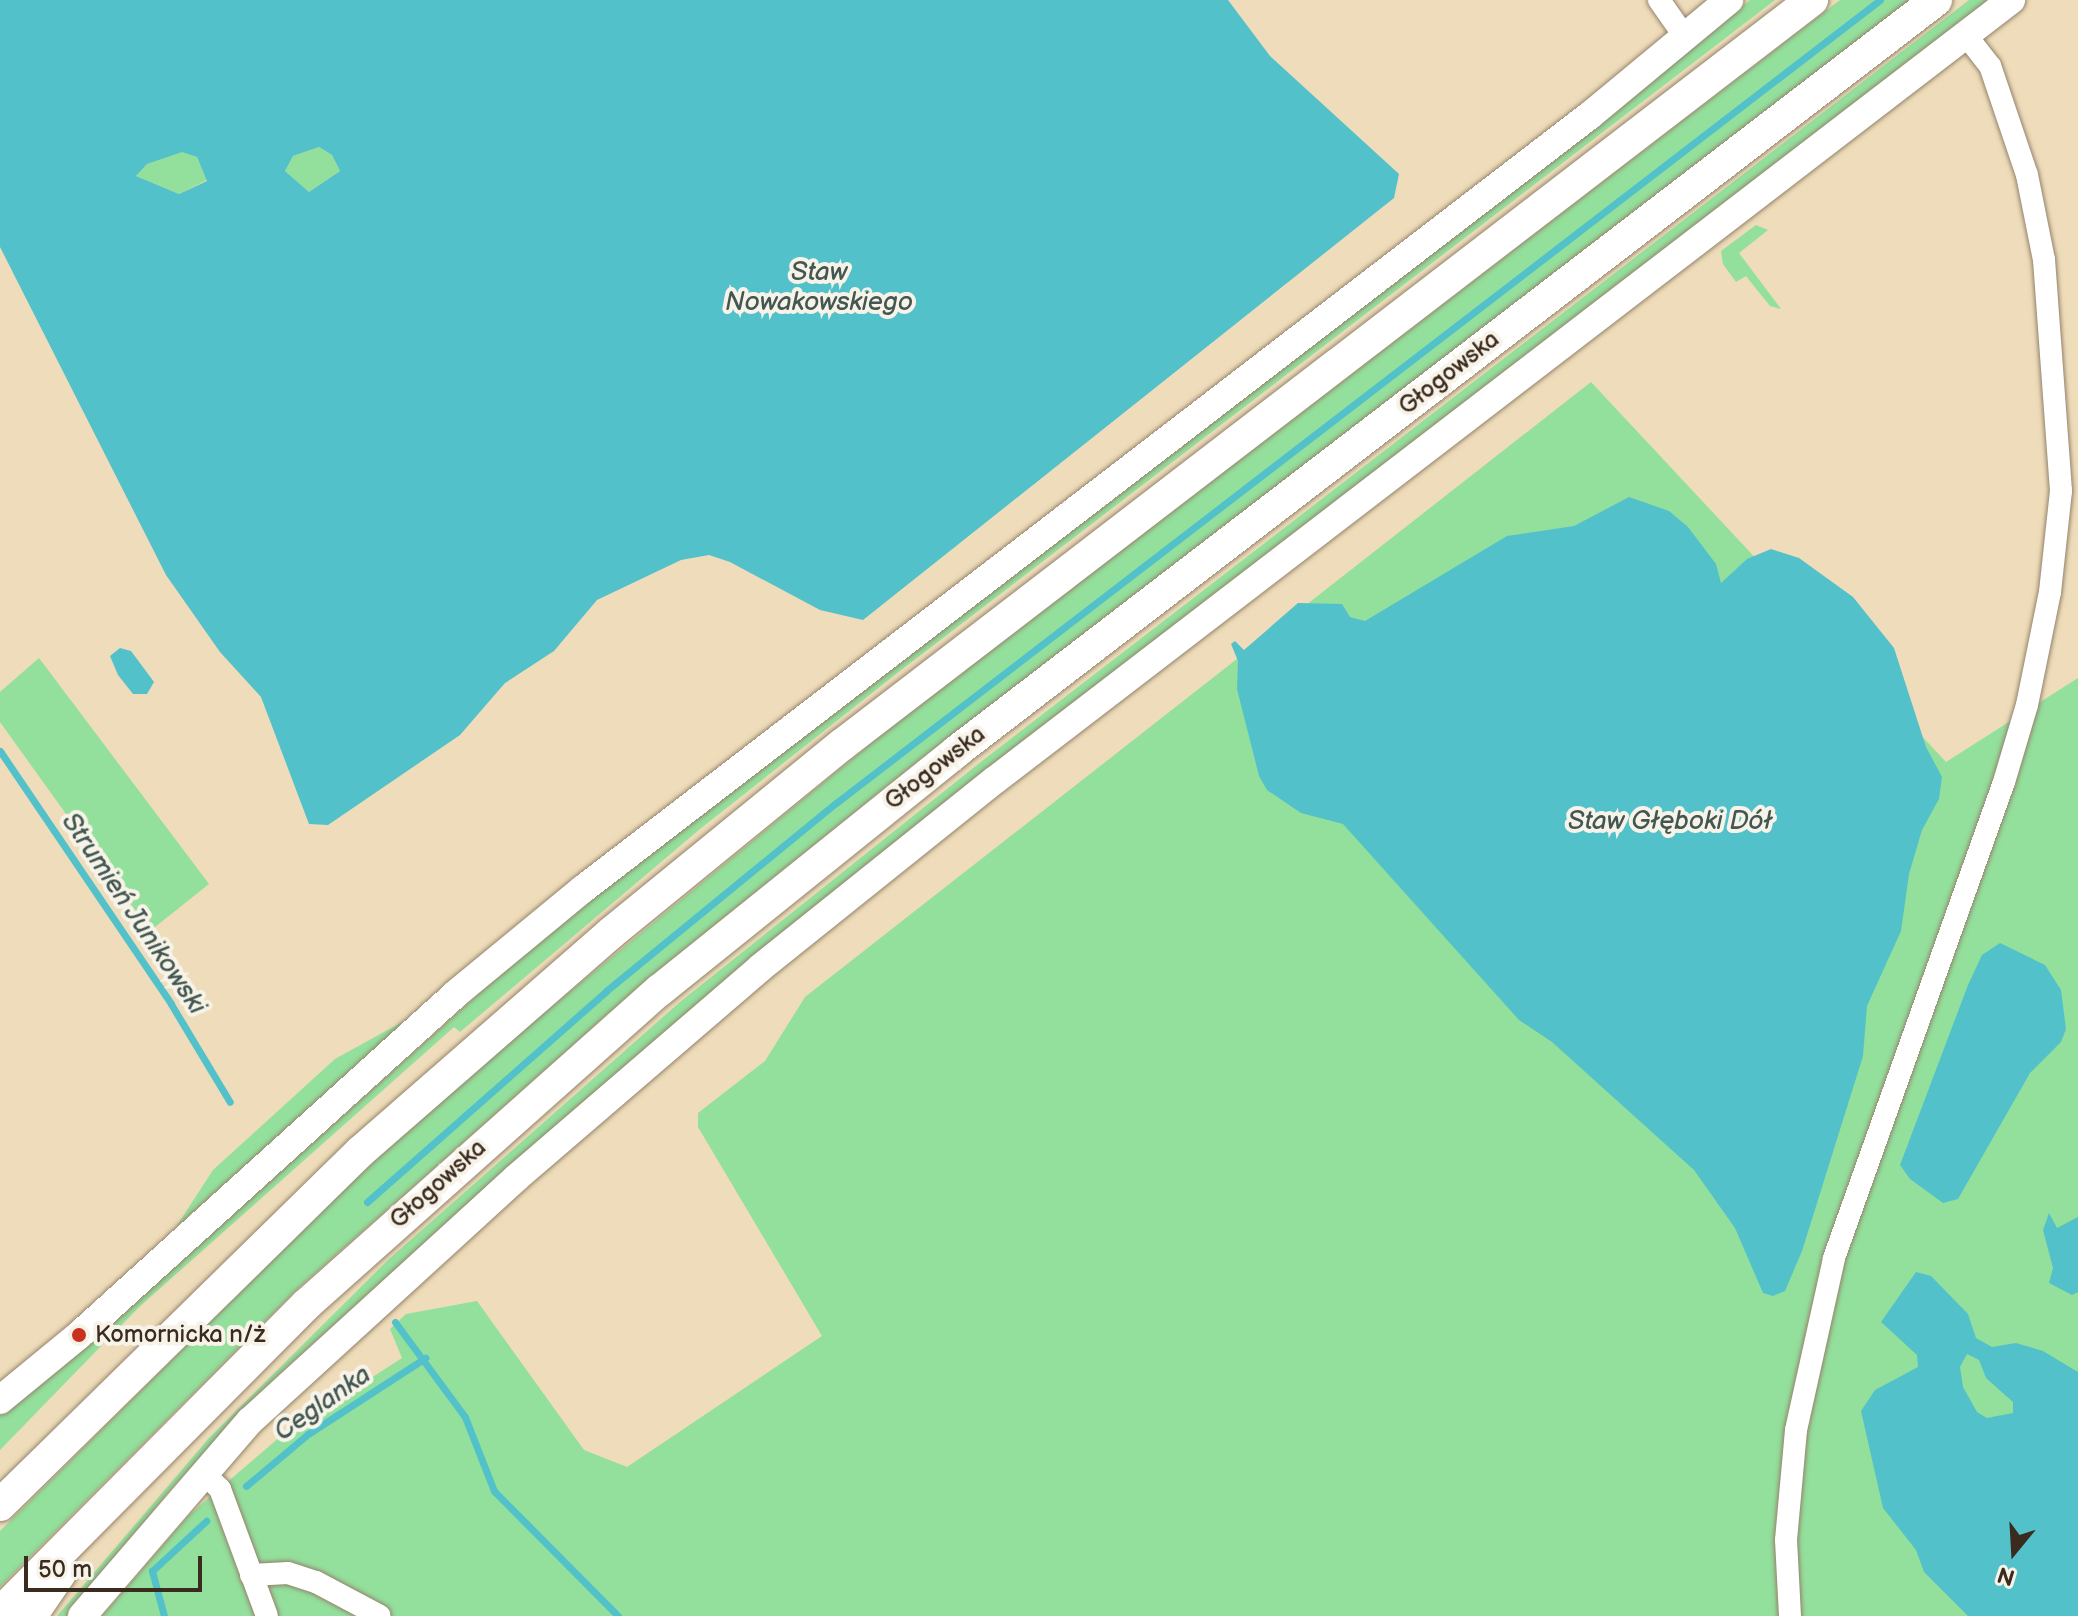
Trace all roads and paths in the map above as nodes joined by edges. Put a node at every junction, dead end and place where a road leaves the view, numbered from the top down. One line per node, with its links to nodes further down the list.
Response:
1 (1659, 0): 7 (street)
2 (1729, 0): 7 (street)
3 (1812, 0): 10 (main road)
4 (1936, 0): 13 (main road, Głogowska)
5 (2011, 0): 6 (street, Głogowska)
6 (1966, 35): 8 (street); 11 (street, Głogowska)
7 (1685, 37): 9 (street)
8 (2069, 496): 21 (street)
9 (0, 1400)
10 (37, 1466): 12 (main road); 14 (main road)
11 (204, 1474): 15 (street); 18 (street, Głogowska)
12 (0, 1496)
13 (111, 1499): 16 (main road, Głogowska); 17 (main road)
14 (0, 1505)
15 (251, 1575): 19 (street); 20 (street)
16 (0, 1613)
17 (31, 1616)
18 (82, 1616)
19 (267, 1616)
20 (380, 1616)
21 (1790, 1616)

